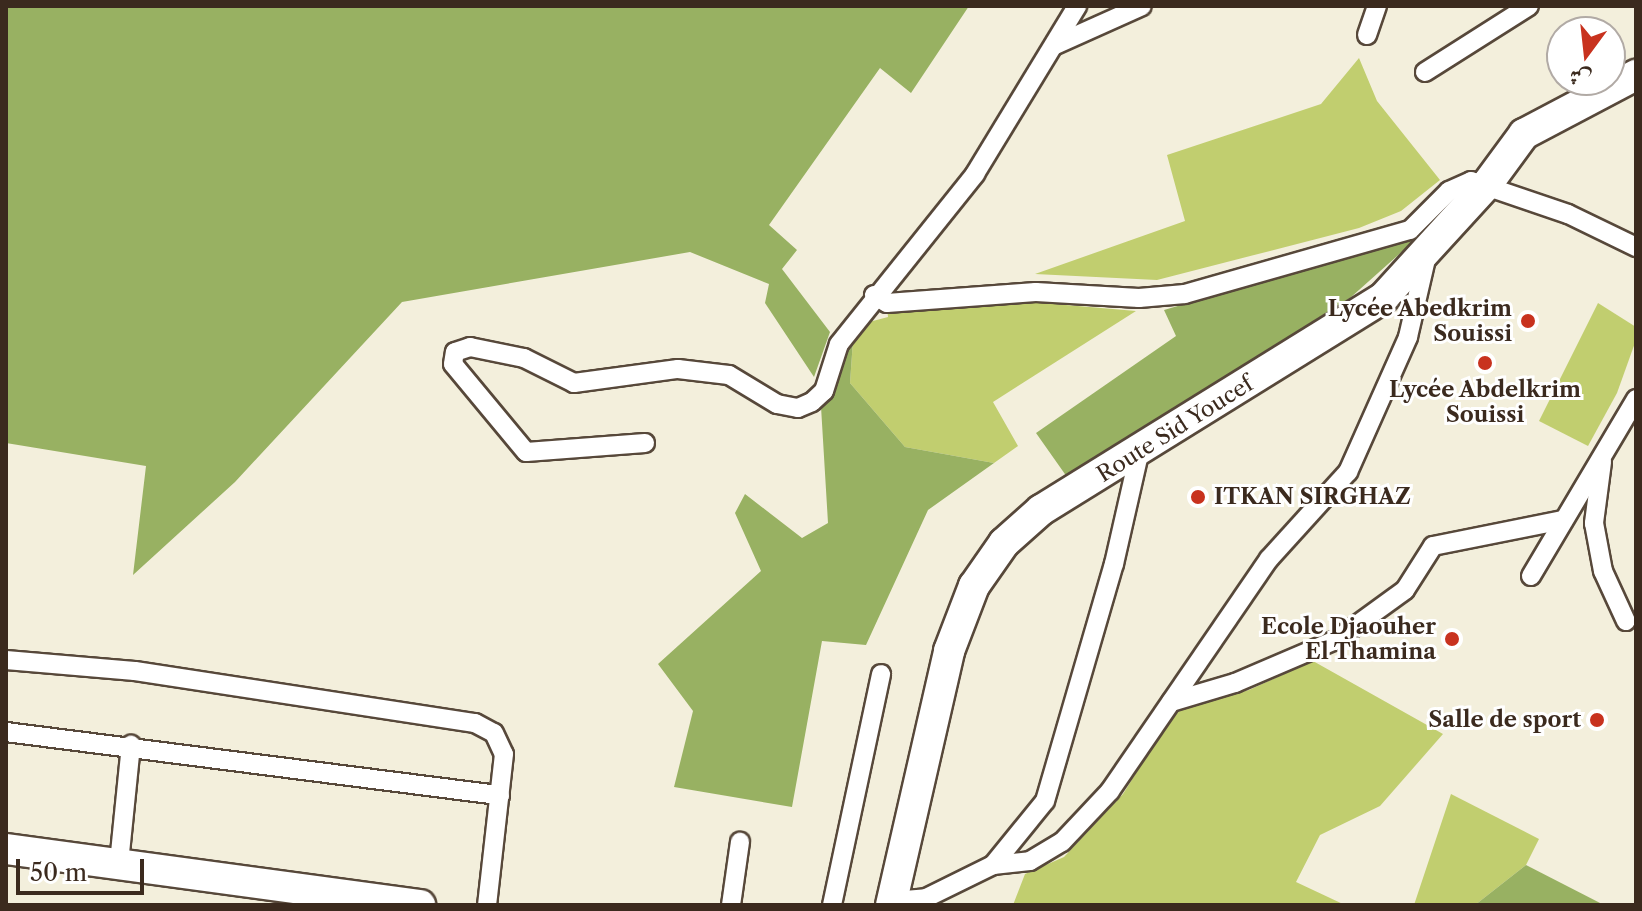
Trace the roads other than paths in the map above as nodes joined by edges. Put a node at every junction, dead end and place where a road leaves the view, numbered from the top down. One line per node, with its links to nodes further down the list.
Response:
1 (1077, 6): 6 (street)
2 (1142, 6): 6 (street)
3 (1377, 6): 5 (street)
4 (1529, 6): 7 (street)
5 (1367, 35)
6 (1055, 45): 12 (street)
7 (1425, 72)
8 (1636, 75): 9 (main road, Route Sid Youcef)
9 (1488, 183): 10 (street); 11 (main road, Route Sid Youcef); 12 (street)
10 (1636, 247)
11 (1427, 253): 16 (main road, Route Sid Youcef); 22 (street)
12 (874, 295): 14 (street)
13 (1636, 399): 15 (street)
14 (645, 443)
15 (1603, 452): 17 (street); 19 (street)
16 (1139, 454): 29 (street); 30 (main road, Route Sid Youcef)
17 (1563, 520): 18 (street); 22 (street)
18 (1531, 576)
19 (1626, 621)
20 (6, 660): 25 (street)
21 (881, 674): 34 (street)
22 (1171, 702): 29 (street)
23 (6, 732): 24 (street)
24 (131, 745): 25 (street); 28 (street)
25 (500, 795): 32 (street)
26 (740, 842): 33 (street)
27 (6, 849): 28 (main road)
28 (119, 863): 31 (main road)
29 (993, 865): 30 (street)
30 (892, 903)
31 (420, 905)
32 (487, 905)
33 (731, 905)
34 (832, 905)

